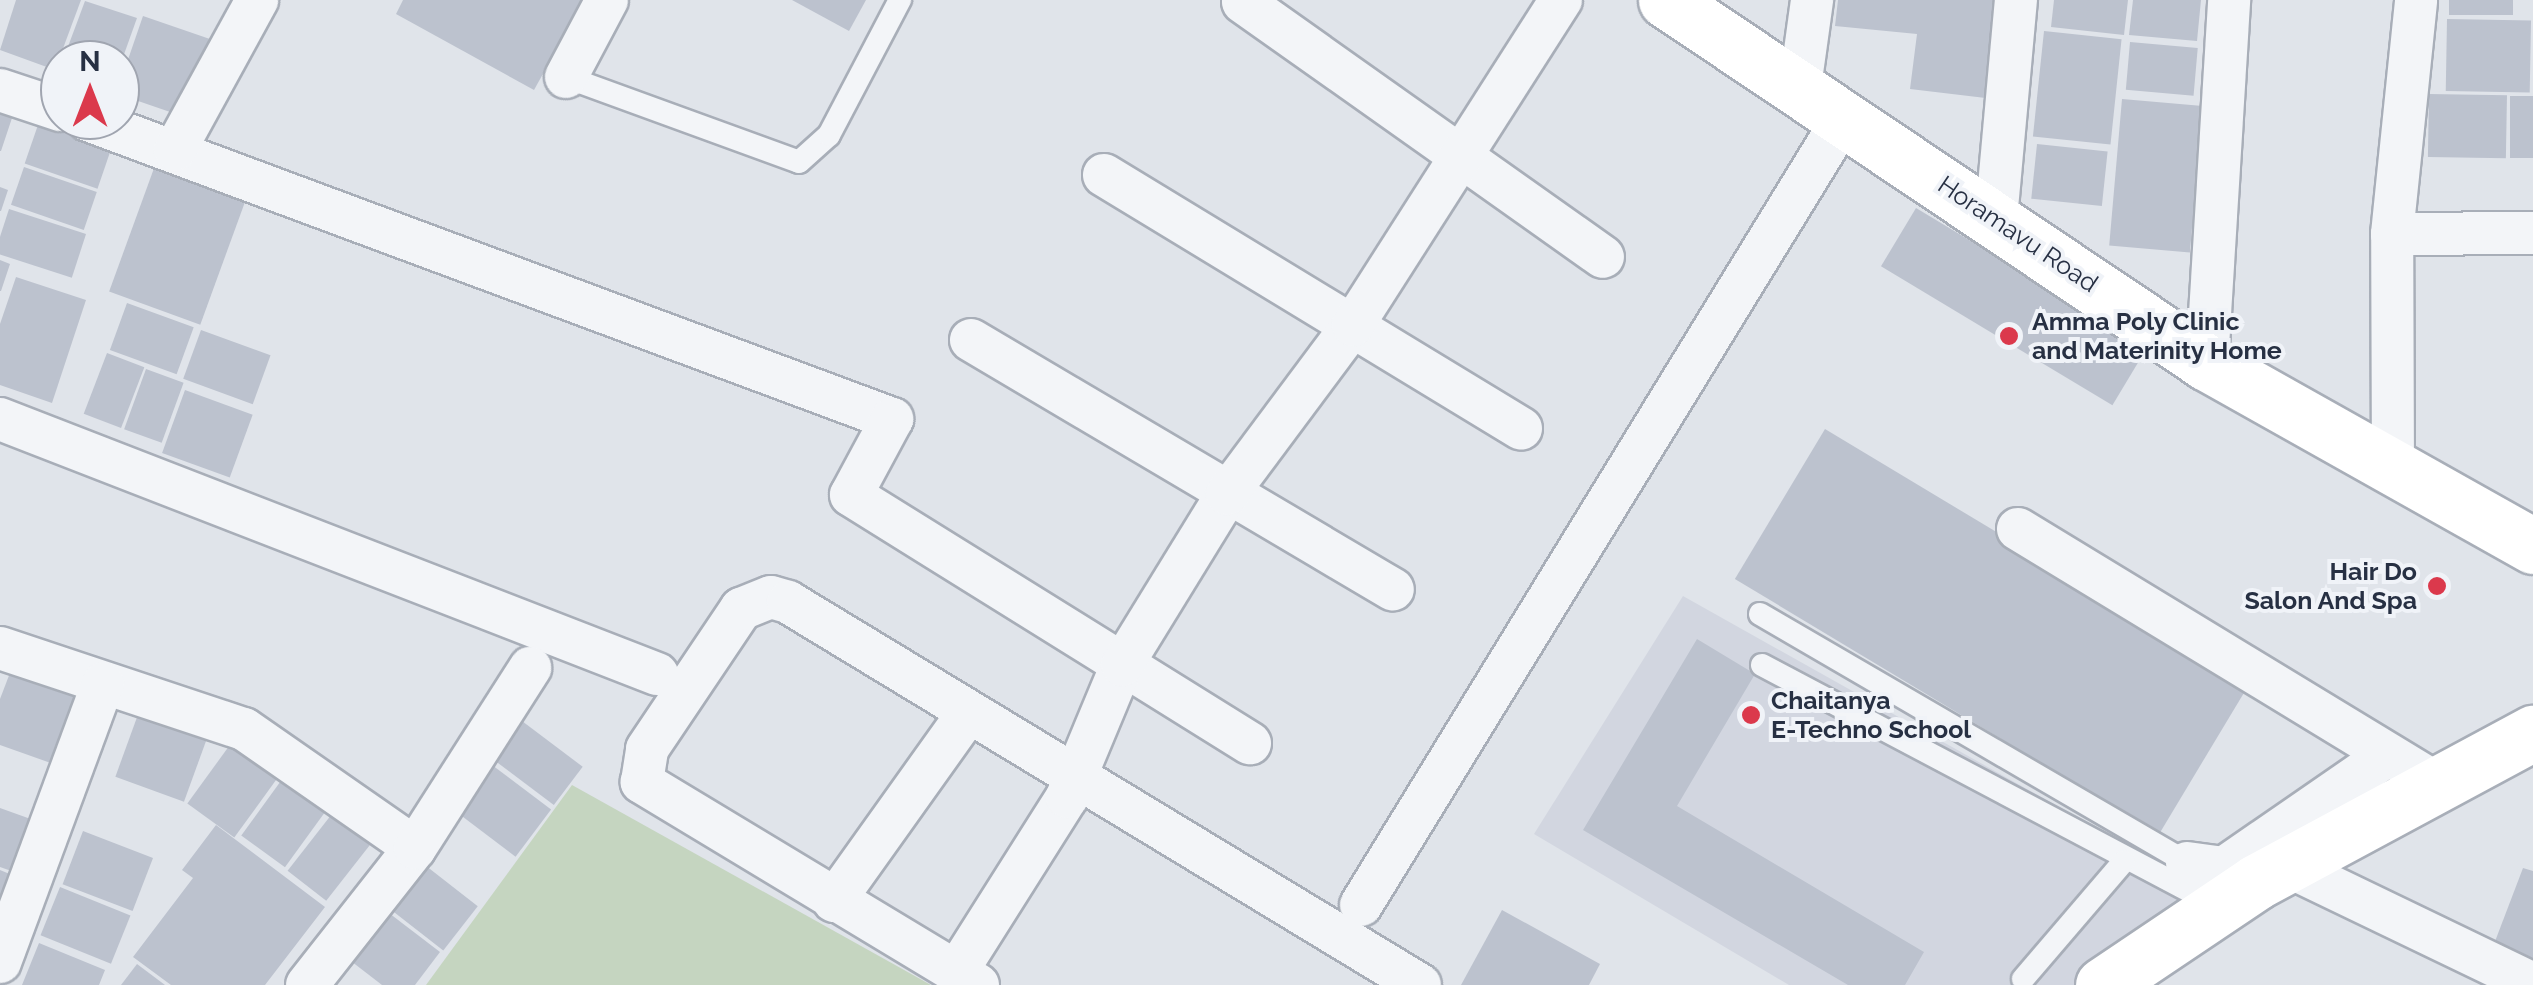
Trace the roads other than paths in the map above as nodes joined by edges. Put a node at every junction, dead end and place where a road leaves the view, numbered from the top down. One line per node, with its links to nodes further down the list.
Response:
1 (257, 0): 16 (street)
2 (607, 0): 11 (street)
3 (900, 0): 11 (lane)
4 (1561, 0): 17 (street)
5 (1666, 0): 13 (street, Horamavu Road)
6 (1812, 0): 13 (street)
7 (2016, 0): 19 (street)
8 (2229, 0): 25 (street)
9 (2416, 0): 20 (street)
10 (1244, 2): 17 (street)
11 (566, 77)
12 (0, 90): 14 (street)
13 (1822, 101): 19 (street, Horamavu Road); 51 (street)
14 (40, 103)
15 (140, 138): 16 (street)
16 (174, 150): 35 (street)
17 (1457, 153): 22 (street); 23 (street)
18 (1104, 175): 23 (street)
19 (1996, 219): 25 (street, Horamavu Road)
20 (2392, 234): 21 (street); 28 (street)
21 (2533, 234)
22 (1603, 257)
23 (1353, 324): 27 (street); 29 (street)
24 (971, 340): 29 (street)
25 (2207, 362): 28 (street, Horamavu Road)
26 (0, 420): 38 (street)
27 (1521, 429)
28 (2393, 473): 31 (street, Horamavu Road)
29 (1227, 494): 32 (street); 35 (street)
30 (2018, 529): 43 (street)
31 (2533, 546)
32 (1393, 590)
33 (1760, 614): 48 (lane)
34 (0, 648): 39 (street)
35 (1122, 665): 42 (street); 44 (street)
36 (1762, 665): 47 (lane)
37 (530, 668): 46 (street)
38 (657, 674)
39 (103, 683): 46 (street); 53 (street)
40 (969, 712): 44 (street); 50 (street); 50 (street)
41 (2533, 733): 45 (street)
42 (1250, 743)
43 (2388, 754): 45 (street); 48 (street)
44 (1076, 778): 54 (street); 58 (street)
45 (2437, 784): 49 (street)
46 (415, 848): 57 (street)
47 (2124, 861): 52 (lane); 55 (lane)
48 (2187, 862)
49 (2286, 865): 52 (street); 56 (street)
50 (834, 901): 54 (street)
51 (1361, 905)
52 (2219, 907): 59 (street)
53 (0, 962)
54 (967, 978)
55 (2024, 979)
56 (2533, 984)
57 (307, 985)
58 (1420, 985)
59 (2104, 985)

